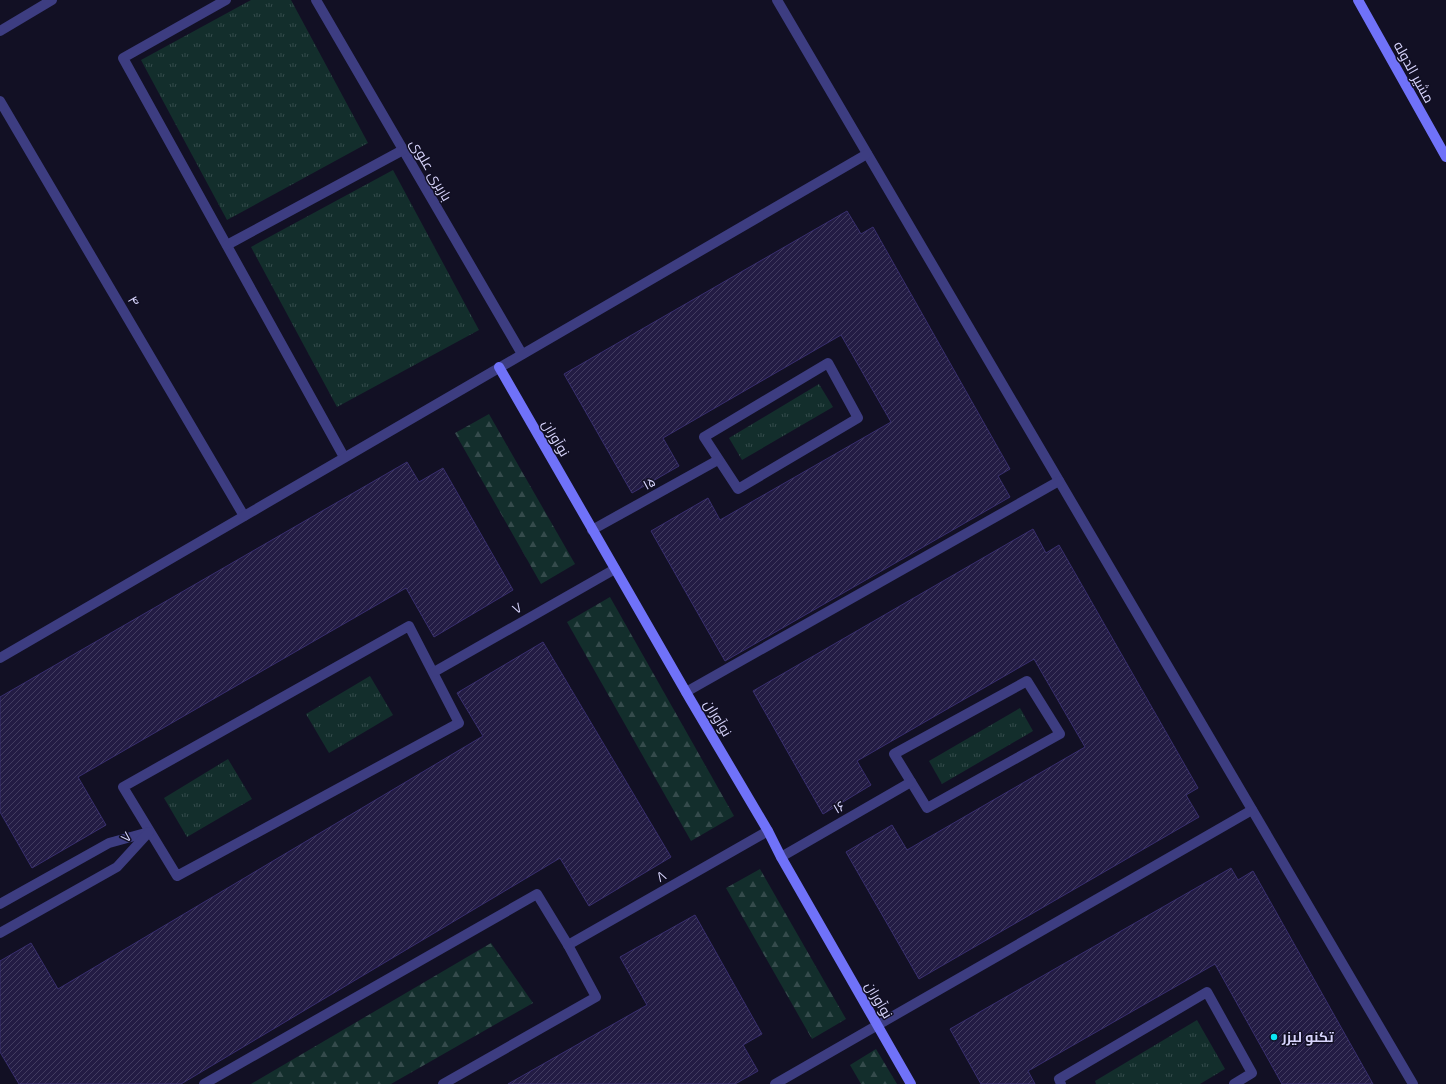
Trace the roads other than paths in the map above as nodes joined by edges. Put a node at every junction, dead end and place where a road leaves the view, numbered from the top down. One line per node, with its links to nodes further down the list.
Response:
1 (52, 0): 6 (lane)
2 (226, 0): 11 (lane)
3 (316, 0): 8 (lane, باربری علوی)
4 (777, 0): 9 (lane)
5 (1358, 0): 10 (street, مشیر الدوله)
6 (0, 31)
7 (0, 101): 17 (lane, ۴)
8 (403, 150): 11 (lane); 12 (lane, باربری علوی)
9 (867, 154): 12 (lane); 16 (lane)
10 (1446, 157)
11 (227, 245): 14 (lane)
12 (522, 354): 13 (lane)
13 (499, 368): 14 (lane); 18 (street, نوآوران)
14 (344, 457): 17 (lane)
15 (718, 460): 15 (lane); 18 (lane, ۱۵)
16 (1060, 481): 22 (lane); 24 (lane)
17 (244, 516): 20 (lane)
18 (592, 530): 19 (street, نوآوران)
19 (615, 569): 21 (lane, ۷); 22 (street, نوآوران)
20 (0, 658)
21 (434, 672): 26 (lane); 26 (lane)
22 (686, 692): 25 (street, نوآوران)
23 (911, 782): 23 (lane); 27 (lane, ۱۶)
24 (1252, 810): 31 (lane); 38 (lane)
25 (768, 831): 27 (street, نوآوران); 30 (lane, ۸)
26 (149, 832): 28 (lane, ۷); 29 (lane, ۷)
27 (781, 857): 31 (street, نوآوران)
28 (0, 904)
29 (0, 933)
30 (568, 945): 32 (lane); 33 (lane)
31 (877, 1025): 34 (lane); 35 (street, نوآوران)
32 (204, 1084)
33 (443, 1084)
34 (775, 1084)
35 (911, 1084)
36 (1062, 1084): 37 (lane)
37 (1234, 1084)
38 (1413, 1084)

